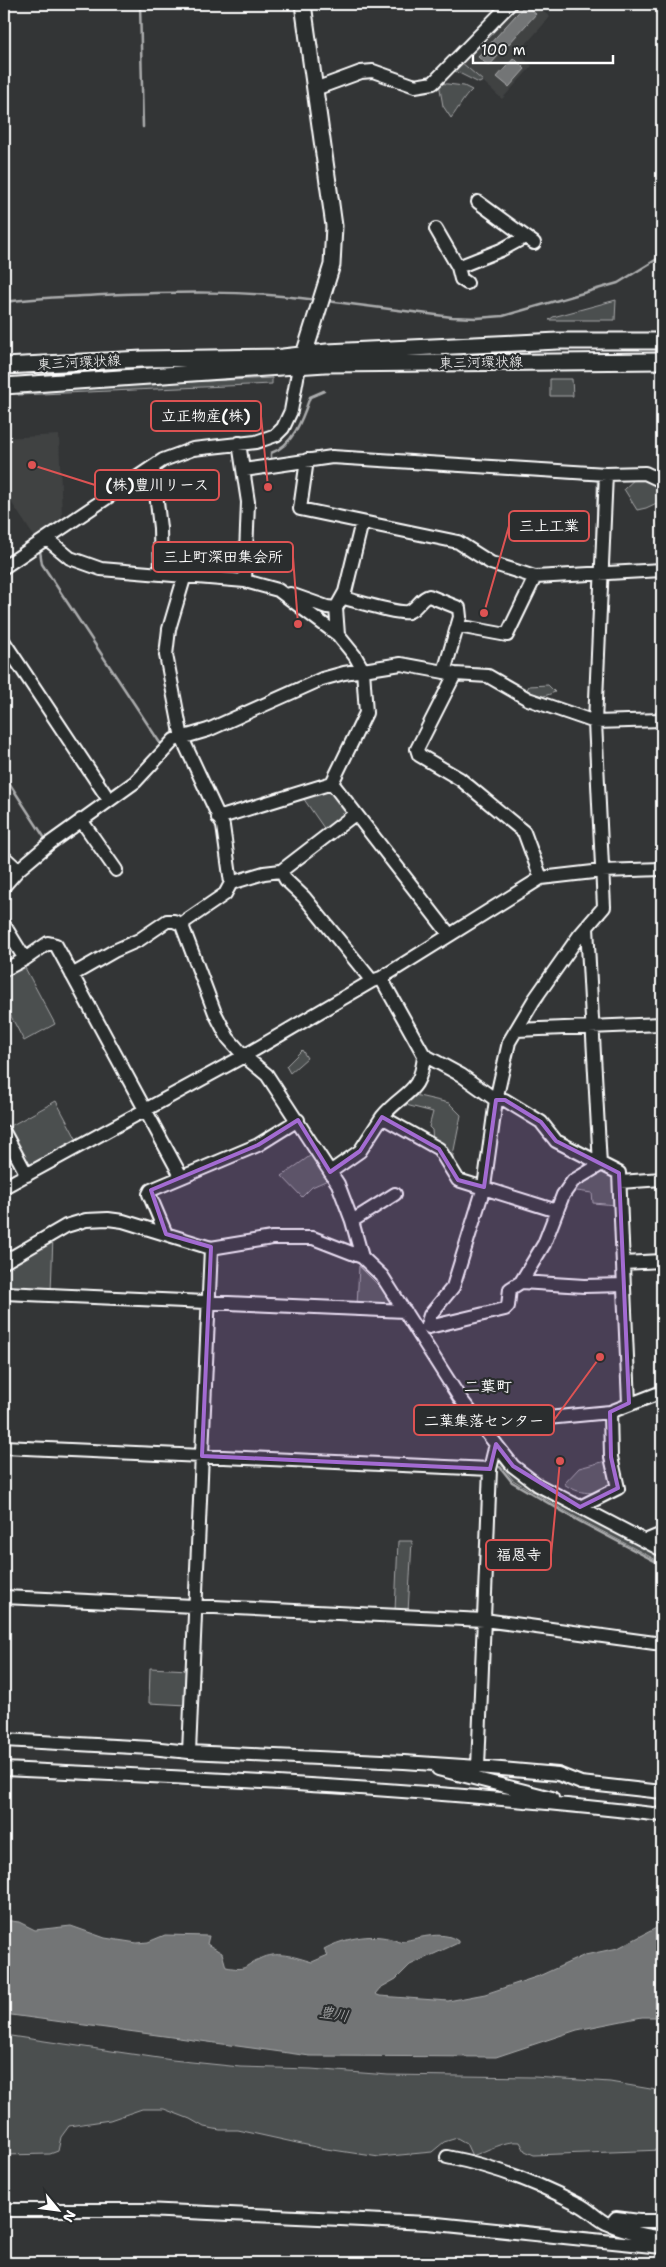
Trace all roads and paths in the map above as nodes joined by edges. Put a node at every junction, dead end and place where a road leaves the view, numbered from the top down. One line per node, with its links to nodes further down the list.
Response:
1 (303, 4): 3 (main road)
2 (510, 4): 3 (street)
3 (316, 89): 9 (main road)
4 (478, 202): 6 (street)
5 (436, 229): 6 (street)
6 (458, 267): 7 (street)
7 (468, 283)
8 (662, 341): 9 (main road, 東三河環状線)
9 (302, 361): 10 (main road, 東三河環状線); 11 (main road, 東三河環状線); 12 (main road, 東三河環状線); 13 (street)
10 (662, 361)
11 (4, 366)
12 (4, 386)
13 (239, 443): 15 (street); 16 (street)
14 (307, 460): 16 (street); 17 (street); 19 (street)
15 (153, 467): 20 (street); 24 (street)
16 (244, 470): 27 (street)
17 (606, 474): 18 (street); 23 (street)
18 (662, 480)
19 (362, 522): 26 (street); 29 (street)
20 (47, 539): 21 (street); 24 (street)
21 (4, 567)
22 (662, 570): 23 (street)
23 (601, 572): 26 (street); 36 (street)
24 (161, 574): 25 (street)
25 (185, 575): 27 (street); 37 (street)
26 (535, 577): 30 (street)
27 (245, 581): 28 (street)
28 (278, 590): 29 (street); 31 (street)
29 (339, 603): 30 (street); 31 (street)
30 (458, 626): 34 (street)
31 (338, 635): 33 (street)
32 (4, 642): 39 (street)
33 (363, 670): 34 (street); 37 (street); 38 (street)
34 (450, 673): 36 (street); 49 (street)
35 (662, 720): 36 (street)
36 (595, 722): 48 (street)
37 (182, 738): 39 (street); 41 (street)
38 (332, 783): 40 (street); 41 (street)
39 (109, 800): 42 (street)
40 (355, 814): 47 (street); 55 (street)
41 (218, 818): 50 (street)
42 (81, 820): 45 (street); 46 (street)
43 (4, 856): 45 (street)
44 (662, 869): 48 (street)
45 (18, 870): 51 (street)
46 (116, 870)
47 (281, 871): 50 (street); 59 (street)
48 (602, 871): 49 (street); 54 (street)
49 (541, 878): 55 (street)
50 (232, 883): 53 (street)
51 (4, 886)
52 (4, 925): 56 (street)
53 (183, 925): 58 (street); 63 (street)
54 (587, 926): 61 (street); 62 (street)
55 (449, 934): 59 (street)
56 (25, 959): 57 (street); 58 (street)
57 (4, 970)
58 (72, 975): 66 (street)
59 (376, 979): 63 (street); 64 (street)
60 (662, 1024): 61 (street)
61 (593, 1027): 62 (street); 70 (street)
62 (516, 1030): 65 (street)
63 (244, 1056): 66 (street); 68 (street)
64 (424, 1056): 65 (street); 67 (street)
65 (496, 1100): 70 (street); 77 (street)
66 (145, 1110): 72 (street); 73 (street)
67 (382, 1116): 71 (street); 77 (street)
68 (298, 1120): 71 (street); 73 (street)
69 (4, 1132): 72 (street)
70 (600, 1164): 75 (street); 79 (street)
71 (330, 1172): 80 (street)
72 (27, 1175): 76 (street)
73 (181, 1176): 81 (street)
74 (662, 1179): 75 (street)
75 (620, 1182): 86 (street)
76 (4, 1187)
77 (484, 1187): 79 (street); 87 (street)
78 (394, 1194): 80 (street)
79 (557, 1211): 87 (street)
80 (352, 1221): 83 (street)
81 (166, 1234): 82 (street); 85 (street)
82 (211, 1248): 83 (street); 90 (street)
83 (362, 1257): 91 (street)
84 (662, 1261): 86 (street)
85 (4, 1262)
86 (623, 1263): 88 (street)
87 (521, 1282): 88 (street)
88 (624, 1285): 93 (street)
89 (4, 1293): 90 (street)
90 (209, 1302): 91 (street); 98 (street)
91 (405, 1311): 95 (street)
92 (662, 1392): 93 (street)
93 (629, 1403): 94 (street)
94 (610, 1412): 95 (street); 100 (street)
95 (486, 1430): 96 (street)
96 (496, 1444): 99 (street); 100 (street)
97 (4, 1447): 98 (street)
98 (202, 1456): 99 (street); 105 (street)
99 (490, 1469): 106 (street)
100 (580, 1507): 102 (street)
101 (662, 1534): 102 (street)
102 (645, 1541): 103 (street)
103 (662, 1550)
104 (4, 1597): 105 (street)
105 (195, 1606): 106 (street); 109 (street)
106 (484, 1620): 107 (street); 111 (street)
107 (662, 1644)
108 (4, 1740): 109 (street)
109 (189, 1752): 110 (street)
110 (419, 1764): 111 (street); 114 (street)
111 (478, 1767): 113 (street)
112 (4, 1769): 114 (street)
113 (662, 1792)
114 (567, 1804): 115 (street)
115 (662, 1815)
116 (447, 2157): 119 (street)
117 (4, 2210): 121 (street)
118 (662, 2222): 119 (street)
119 (614, 2226): 120 (street)
120 (662, 2238)
121 (662, 2247)

